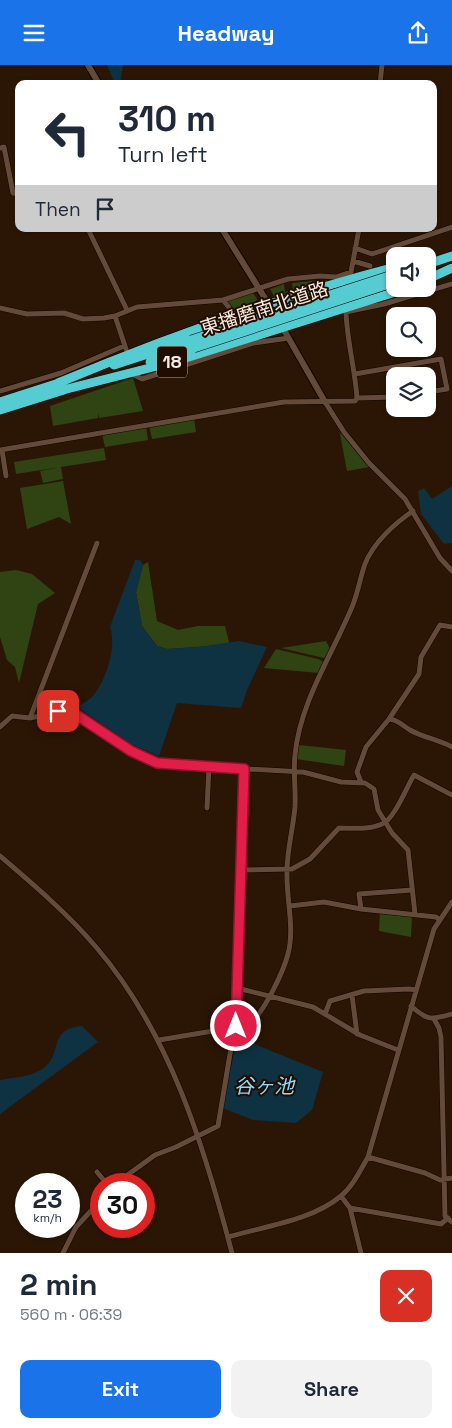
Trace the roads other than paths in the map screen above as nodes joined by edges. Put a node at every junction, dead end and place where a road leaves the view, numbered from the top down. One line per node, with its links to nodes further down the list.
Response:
1 (88, 65): 3 (street)
2 (382, 65): 4 (street)
3 (97, 80)
4 (380, 80)
5 (0, 148): 6 (street)
6 (15, 193)
7 (452, 227): 11 (street)
8 (90, 232): 13 (street)
9 (225, 232): 26 (street)
10 (359, 232): 11 (street)
11 (355, 248): 16 (street)
12 (106, 250): 13 (street)
13 (100, 253): 31 (street)
14 (452, 255): 15 (highway); 17 (highway)
15 (436, 258)
16 (353, 261): 18 (street); 26 (street)
17 (436, 261)
18 (370, 266)
19 (452, 266): 21 (highway); 22 (highway)
20 (386, 270): 29 (highway, 18)
21 (436, 270)
22 (436, 275)
23 (386, 277): 36 (highway, 東播磨南北道路 / 18, bridge)
24 (452, 284): 40 (street)
25 (386, 285): 36 (highway, 東播磨南北道路 / 18, bridge)
26 (260, 288): 28 (street); 29 (street)
27 (386, 295): 34 (highway, 18)
28 (224, 300): 31 (street); 33 (street)
29 (270, 303): 33 (highway, 18); 34 (street)
30 (0, 308): 32 (street)
31 (127, 311): 32 (street)
32 (116, 316): 42 (street)
33 (237, 316): 41 (highway, 18)
34 (283, 329): 35 (street); 41 (highway, 18)
35 (289, 337): 39 (street); 47 (street)
36 (192, 344): 41 (highway, 東播磨南北道路 / 18)
37 (398, 367): 43 (street)
38 (386, 369): 40 (street)
39 (134, 375)
40 (356, 375): 45 (street)
41 (58, 387): 46 (highway, 東播磨南北道路 / 18); 48 (highway, 東播磨南北道路 / 18)
42 (0, 391)
43 (436, 391)
44 (386, 397): 45 (street)
45 (357, 398): 47 (street)
46 (0, 402)
47 (326, 402): 49 (street); 51 (street)
48 (0, 410)
49 (1, 450): 50 (street)
50 (6, 476)
51 (413, 511): 53 (street); 61 (street)
52 (96, 543): 55 (street)
53 (452, 571)
54 (452, 627): 56 (street)
55 (30, 718): 57 (street); 59 (street)
56 (389, 719): 58 (street); 62 (street)
57 (0, 727)
58 (452, 747)
59 (209, 767): 60 (street); 64 (street)
60 (244, 769): 61 (street); 67 (street)
61 (294, 772): 62 (street); 68 (street)
62 (361, 782): 65 (street)
63 (452, 795): 65 (street)
64 (207, 808)
65 (386, 823): 68 (street); 69 (street)
66 (0, 856): 85 (street)
67 (240, 870): 68 (street); 75 (street)
68 (286, 871): 71 (street)
69 (412, 890): 72 (street); 73 (street)
70 (452, 902): 74 (street)
71 (290, 906): 72 (street); 77 (street)
72 (361, 909): 73 (street)
73 (415, 914): 74 (street)
74 (440, 920): 76 (street)
75 (237, 988): 77 (street); 83 (street)
76 (416, 990): 78 (street); 79 (street)
77 (269, 995): 80 (street); 83 (street)
78 (352, 995): 80 (street); 84 (street)
79 (411, 1006): 82 (street); 86 (street)
80 (325, 1014): 84 (street)
81 (452, 1014): 82 (street)
82 (434, 1019): 89 (street)
83 (237, 1032): 85 (street); 87 (street)
84 (357, 1034): 86 (street)
85 (159, 1040): 87 (street)
86 (398, 1050): 90 (street)
87 (197, 1135): 91 (street); 98 (street)
88 (452, 1146): 89 (street)
89 (445, 1147): 93 (street)
90 (368, 1157): 93 (street); 94 (street)
91 (130, 1173)
92 (452, 1178): 93 (street)
93 (445, 1179): 97 (street)
94 (341, 1196): 95 (street); 98 (street)
95 (350, 1208): 97 (street); 101 (street)
96 (90, 1212): 99 (street)
97 (450, 1220)
98 (228, 1237): 100 (street)
99 (62, 1253)
100 (232, 1253)
101 (361, 1253)

